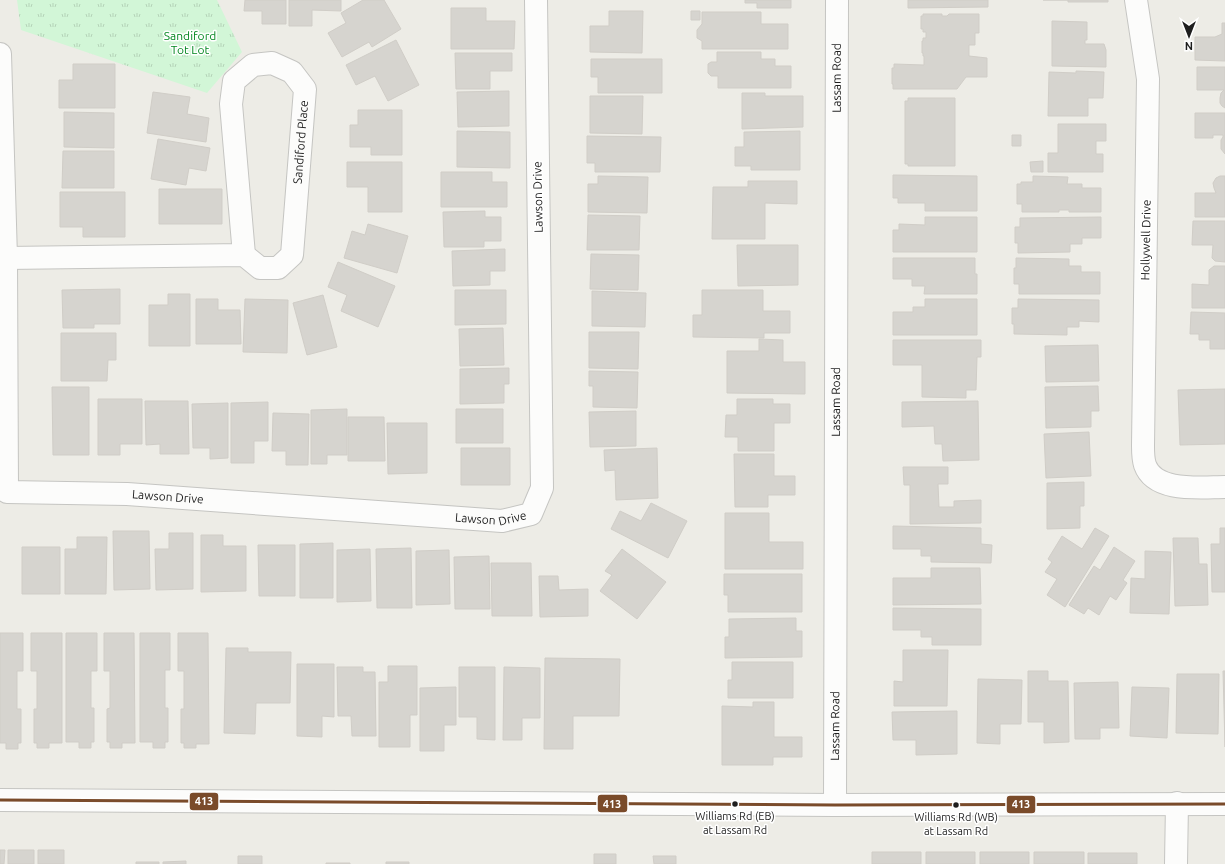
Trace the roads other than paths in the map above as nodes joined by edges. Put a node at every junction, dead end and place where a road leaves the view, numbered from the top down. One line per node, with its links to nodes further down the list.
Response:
1 (536, 0): 6 (street, Lawson Drive)
2 (837, 0): 11 (street, Lassam Road)
3 (1136, 0): 7 (street, Hollywell Drive)
4 (0, 54): 6 (street)
5 (244, 256): 5 (street, Sandiford Place); 6 (street)
6 (6, 258)
7 (1225, 487)
8 (0, 800): 11 (street)
9 (1177, 803): 10 (street); 11 (street); 12 (street)
10 (1225, 804)
11 (835, 805)
12 (1176, 864)

